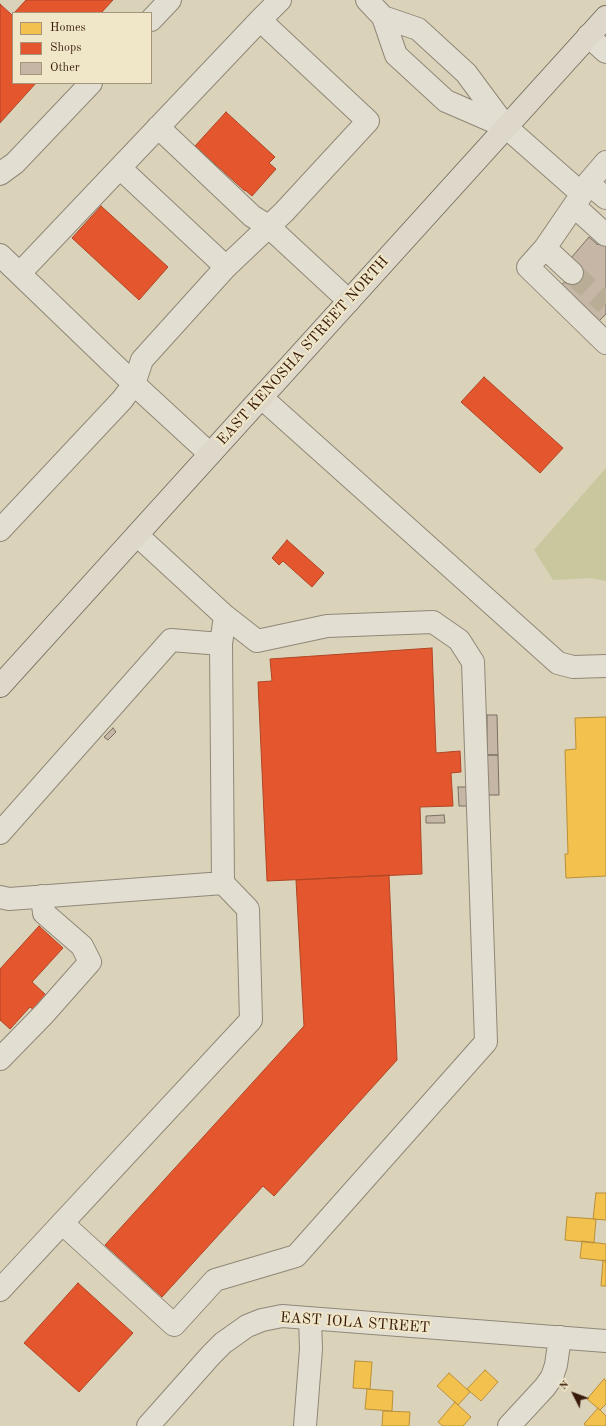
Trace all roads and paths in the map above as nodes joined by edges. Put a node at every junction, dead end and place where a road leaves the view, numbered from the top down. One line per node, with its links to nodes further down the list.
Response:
1 (170, 0): 6 (street)
2 (280, 0): 7 (street)
3 (367, 0): 5 (street)
4 (606, 16): 8 (main road, EAST KENOSHA STREET NORTH)
5 (383, 17): 12 (street); 12 (street)
6 (152, 19)
7 (260, 20): 11 (street); 18 (street)
8 (588, 36): 9 (street); 12 (main road, EAST KENOSHA STREET NORTH)
9 (606, 52)
10 (90, 84): 14 (street)
11 (158, 127): 15 (street); 18 (street)
12 (506, 127): 16 (street); 25 (main road, EAST KENOSHA STREET NORTH)
13 (606, 162): 16 (street)
14 (3, 166)
15 (120, 168): 22 (street); 23 (street)
16 (581, 194): 17 (street); 19 (street); 20 (street)
17 (606, 198)
18 (268, 226): 22 (street); 25 (street)
19 (606, 235)
20 (545, 248): 24 (street); 26 (street)
21 (0, 255): 23 (street)
22 (226, 267): 27 (street)
23 (20, 273): 27 (street)
24 (572, 274)
25 (349, 301): 28 (main road, EAST KENOSHA STREET NORTH)
26 (606, 343)
27 (134, 384): 29 (street); 30 (street)
28 (262, 398): 29 (main road, EAST KENOSHA STREET NORTH); 34 (street)
29 (210, 454): 31 (main road, EAST KENOSHA STREET NORTH)
30 (0, 530)
31 (137, 535): 32 (street); 35 (main road, EAST KENOSHA STREET NORTH)
32 (225, 616): 33 (street); 41 (street)
33 (221, 644): 36 (street); 37 (street)
34 (606, 666)
35 (0, 686)
36 (0, 833)
37 (223, 883): 38 (street); 41 (street)
38 (42, 896): 39 (street); 40 (street)
39 (0, 897)
40 (0, 1059)
41 (62, 1223): 42 (street)
42 (0, 1290)
43 (310, 1319): 44 (street, EAST IOLA STREET); 46 (street, EAST IOLA STREET); 47 (street)
44 (560, 1337): 45 (street, EAST IOLA STREET); 48 (street)
45 (606, 1341)
46 (148, 1426)
47 (305, 1426)
48 (509, 1426)

